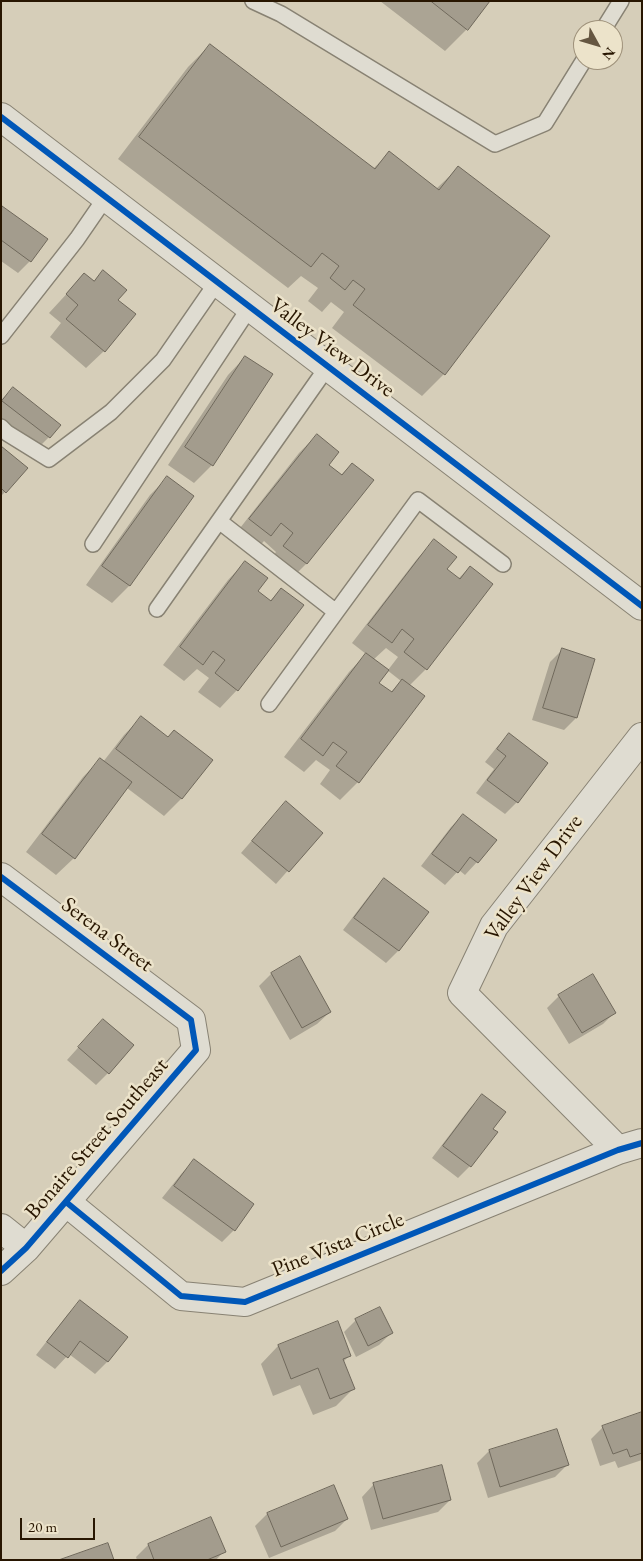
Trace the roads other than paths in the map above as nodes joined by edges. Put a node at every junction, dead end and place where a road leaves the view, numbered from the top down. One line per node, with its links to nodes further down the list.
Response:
1 (253, 1): 4 (lane)
2 (621, 1): 3 (lane)
3 (609, 20)
4 (578, 70)
5 (1, 117): 6 (street, Valley View Drive)
6 (106, 197): 7 (street, Valley View Drive); 9 (lane)
7 (217, 282): 8 (street, Valley View Drive); 11 (lane)
8 (250, 307): 10 (street, Valley View Drive); 13 (lane)
9 (1, 336)
10 (328, 366): 12 (lane); 15 (street, Valley View Drive)
11 (1, 427)
12 (219, 521): 16 (lane); 17 (lane)
13 (93, 544)
14 (503, 564): 17 (lane)
15 (642, 606)
16 (157, 609)
17 (336, 612): 18 (lane)
18 (269, 704)
19 (642, 737): 22 (street, Valley View Drive)
20 (1, 877): 21 (street, Serena Street)
21 (191, 1020): 23 (street, Bonaire Street Southeast)
22 (630, 1146): 23 (street, Pine Vista Circle)
23 (66, 1202): 25 (street, Bonaire Street Southeast)
24 (1, 1228): 25 (street)
25 (26, 1248): 26 (street, Bonaire Street Southeast)
26 (1, 1271)

